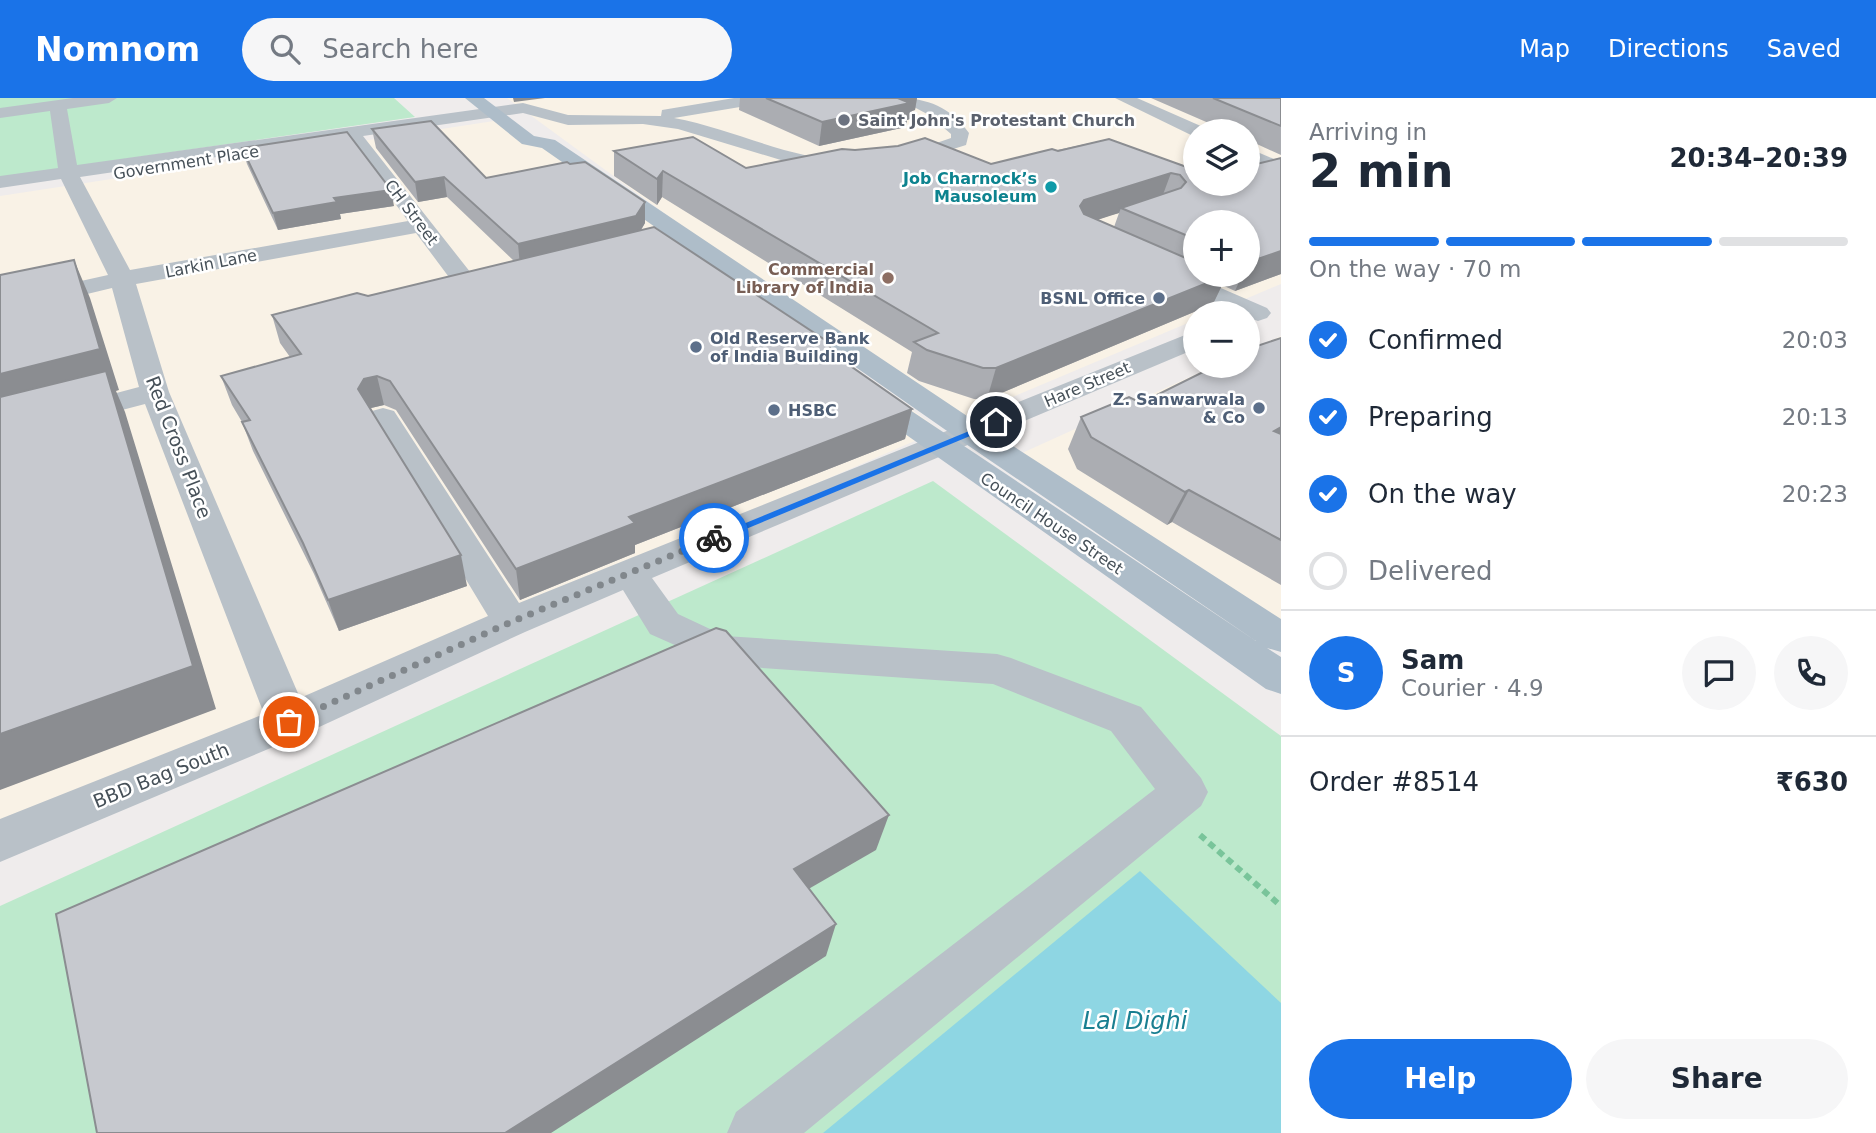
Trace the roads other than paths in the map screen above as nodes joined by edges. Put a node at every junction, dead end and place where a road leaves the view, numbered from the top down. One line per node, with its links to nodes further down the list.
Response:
1 (109, 98): 7 (street)
2 (473, 98): 10 (main road, Council House Street)
3 (764, 98): 11 (street)
4 (905, 98): 11 (street)
5 (1123, 98): 12 (street)
6 (576, 103): 8 (street)
7 (58, 105): 9 (street); 17 (street, Red Cross Place)
8 (540, 109): 10 (street); 11 (street)
9 (0, 113)
10 (495, 115): 13 (street, Government Place); 14 (main road, Council House Street); 17 (street)
11 (653, 120)
12 (1183, 125)
13 (354, 136): 17 (street, Government Place); 20 (street, CH Street)
14 (528, 140): 30 (main road, Council House Street); 36 (main road, Council House Street)
15 (1260, 159): 16 (street)
16 (1281, 169)
17 (70, 176): 18 (street); 19 (street, Government Place); 22 (street, Red Cross Place)
18 (0, 183)
19 (0, 189)
20 (423, 225): 22 (street, Larkin Lane); 24 (street, CH Street)
21 (1145, 262): 26 (street)
22 (122, 279): 28 (street, Larkin Lane); 33 (street, Red Cross Place)
23 (496, 281): 24 (street)
24 (469, 287): 25 (street)
25 (445, 294)
26 (1224, 301)
27 (1281, 302): 29 (street)
28 (0, 307)
29 (1260, 312)
30 (793, 340)
31 (1183, 344): 36 (street, Hare Street)
32 (849, 381): 36 (main road, Council House Street)
33 (155, 392): 35 (street); 41 (street, Red Cross Place)
34 (383, 417): 38 (street)
35 (0, 433)
36 (955, 439): 37 (street, BBD Bag South); 39 (main road); 40 (main road, Council House Street)
37 (630, 573): 38 (street, BBD Bag South); 43 (street)
38 (511, 622): 41 (street, BBD Bag South)
39 (1281, 638)
40 (1281, 678)
41 (289, 722): 42 (street, BBD Bag South)
42 (0, 841)
43 (757, 1133)

